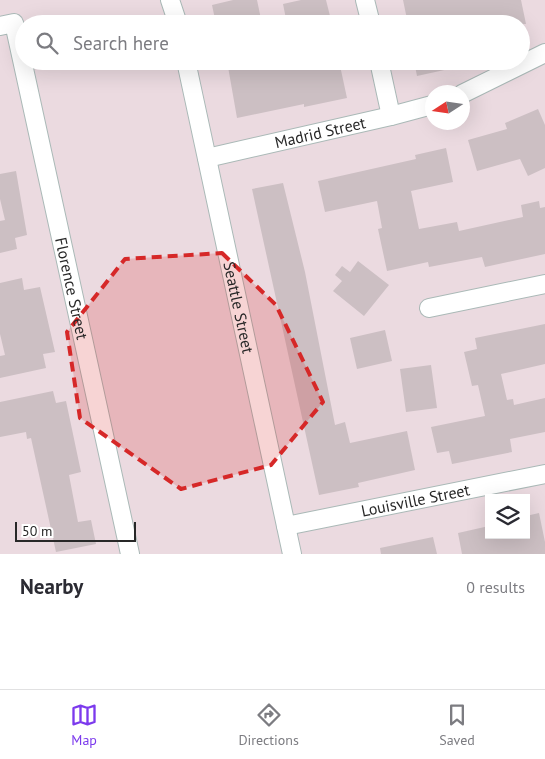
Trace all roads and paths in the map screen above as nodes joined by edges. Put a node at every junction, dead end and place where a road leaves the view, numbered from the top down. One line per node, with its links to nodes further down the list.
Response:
1 (170, 0): 3 (street)
2 (365, 0): 4 (street)
3 (175, 15)
4 (369, 15)
5 (7, 25): 7 (street, Florence Street)
6 (545, 52): 8 (street)
7 (15, 59)
8 (530, 60)
9 (17, 70): 21 (street, Florence Street)
10 (188, 70): 16 (street, Seattle Street)
11 (381, 70): 15 (street)
12 (509, 70): 13 (street)
13 (470, 90)
14 (425, 107): 15 (street, Madrid Street)
15 (391, 116): 16 (street, Madrid Street)
16 (207, 158): 20 (street, Seattle Street)
17 (545, 284): 18 (street)
18 (429, 308)
19 (545, 474): 20 (street, Louisville Street)
20 (286, 526): 22 (street, Seattle Street)
21 (130, 554)
22 (292, 554)

